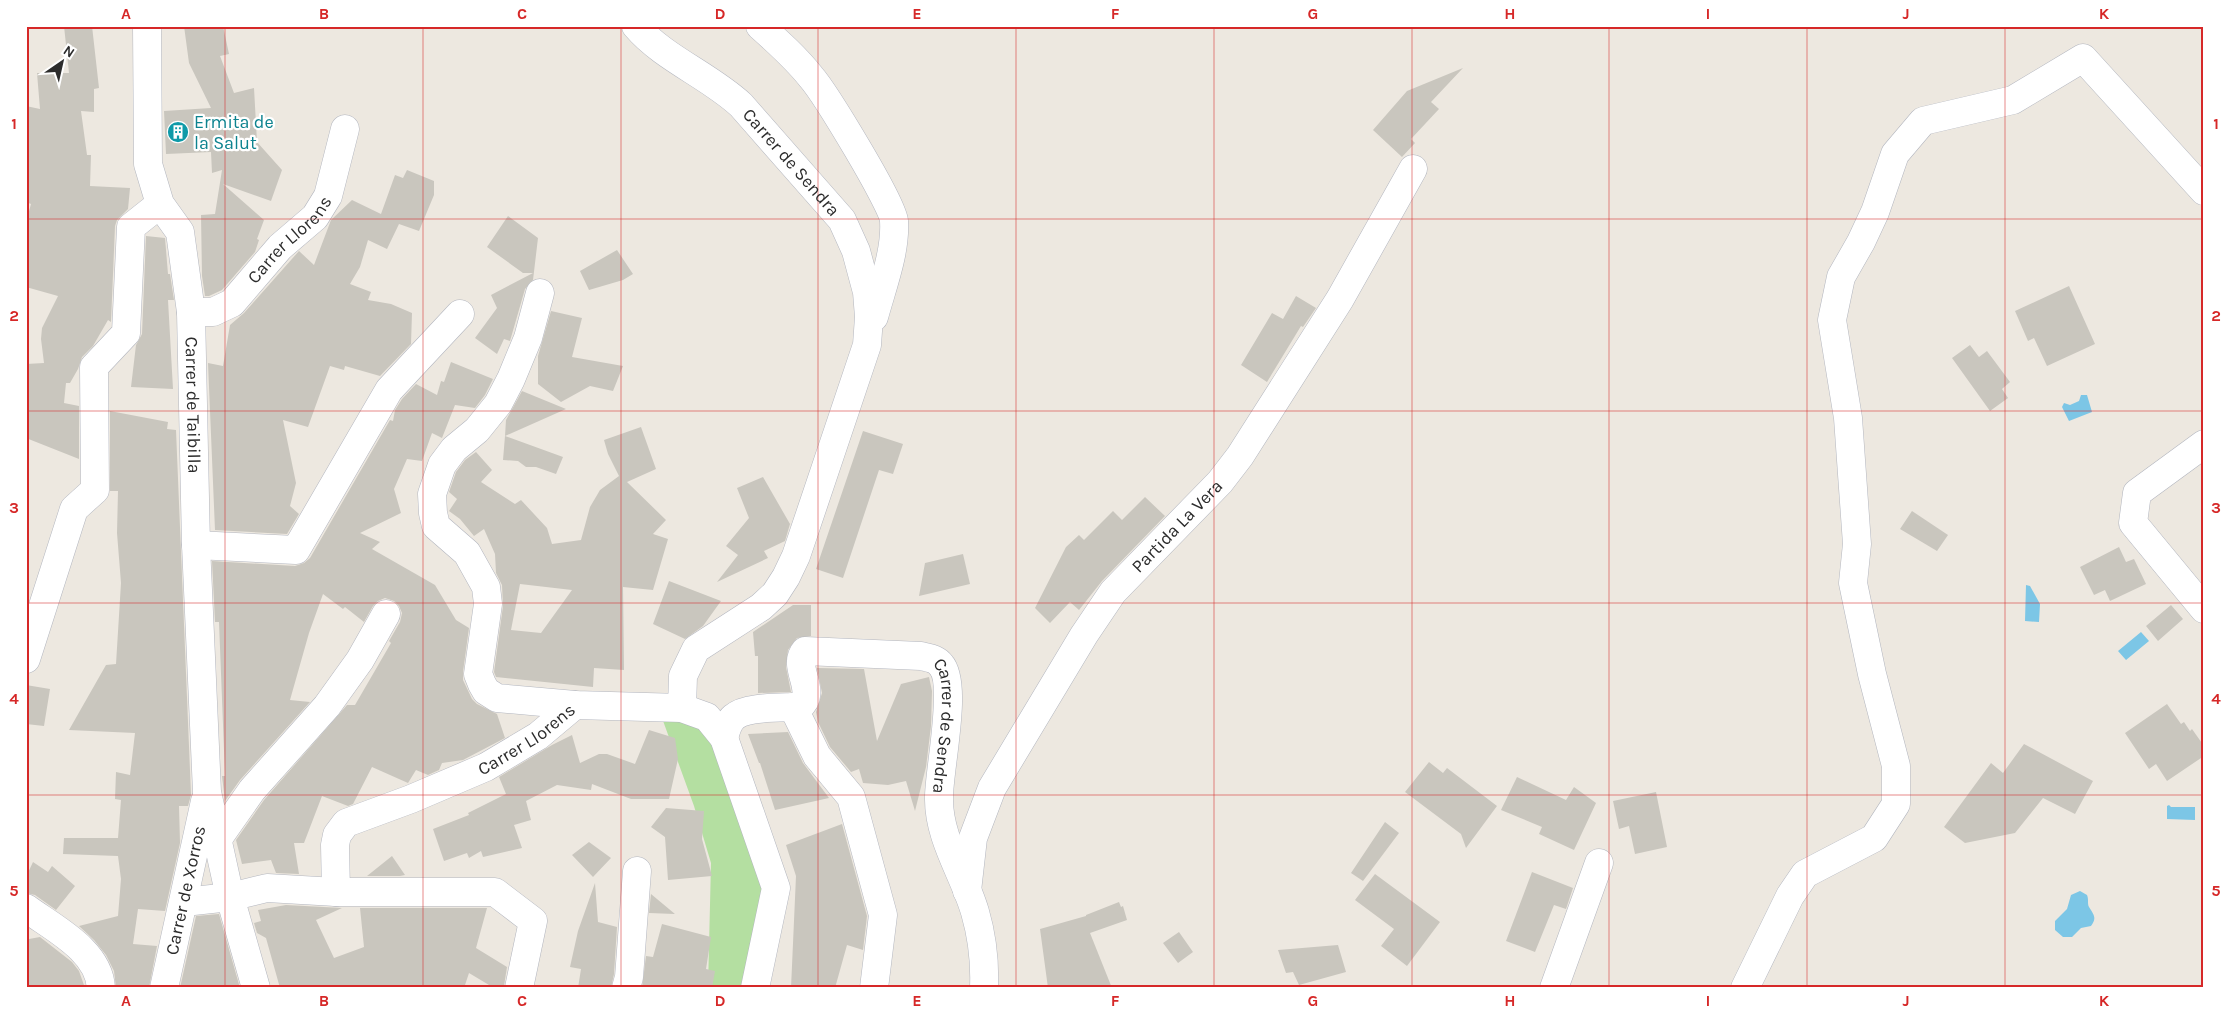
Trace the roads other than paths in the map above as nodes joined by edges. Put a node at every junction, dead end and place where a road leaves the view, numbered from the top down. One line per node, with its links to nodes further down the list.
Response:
1 (147, 26): 7 (street, Carrer de Taibilla)
2 (636, 26): 11 (street, Carrer de Sendra)
3 (760, 26): 11 (street, Carrer de Sendra)
4 (346, 129): 9 (street, Carrer Llorens)
5 (1413, 169): 25 (street, Partida La Vera)
6 (2204, 191): 39 (street)
7 (160, 204): 9 (street, Carrer de Taibilla); 16 (street)
8 (540, 292): 17 (street, Carrer Llorens)
9 (191, 312): 13 (street, Carrer de Taibilla)
10 (460, 314): 13 (street)
11 (868, 346): 19 (street, Carrer de Sendra)
12 (2204, 444): 14 (street)
13 (196, 545): 21 (street, Carrer de Taibilla)
14 (2204, 609)
15 (386, 614): 22 (street)
16 (26, 659)
17 (575, 704): 19 (street); 26 (street, Carrer Llorens)
18 (792, 707): 20 (street); 25 (street, Carrer de Sendra); 36 (street)
19 (682, 708): 20 (street)
20 (724, 738): 35 (street)
21 (207, 792): 22 (street); 28 (street, Carrer de Xorros)
22 (218, 840): 27 (street)
23 (1599, 863): 38 (street)
24 (637, 871): 34 (street)
25 (967, 891): 37 (street, Carrer de Sendra)
26 (336, 892): 27 (street); 33 (street)
27 (230, 897): 28 (street); 32 (street)
28 (184, 902): 31 (street, Carrer de Xorros)
29 (26, 908): 30 (street)
30 (101, 988)
31 (164, 988)
32 (256, 988)
33 (519, 988)
34 (626, 988)
35 (755, 988)
36 (874, 988)
37 (984, 988)
38 (1554, 988)
39 (1745, 988)

